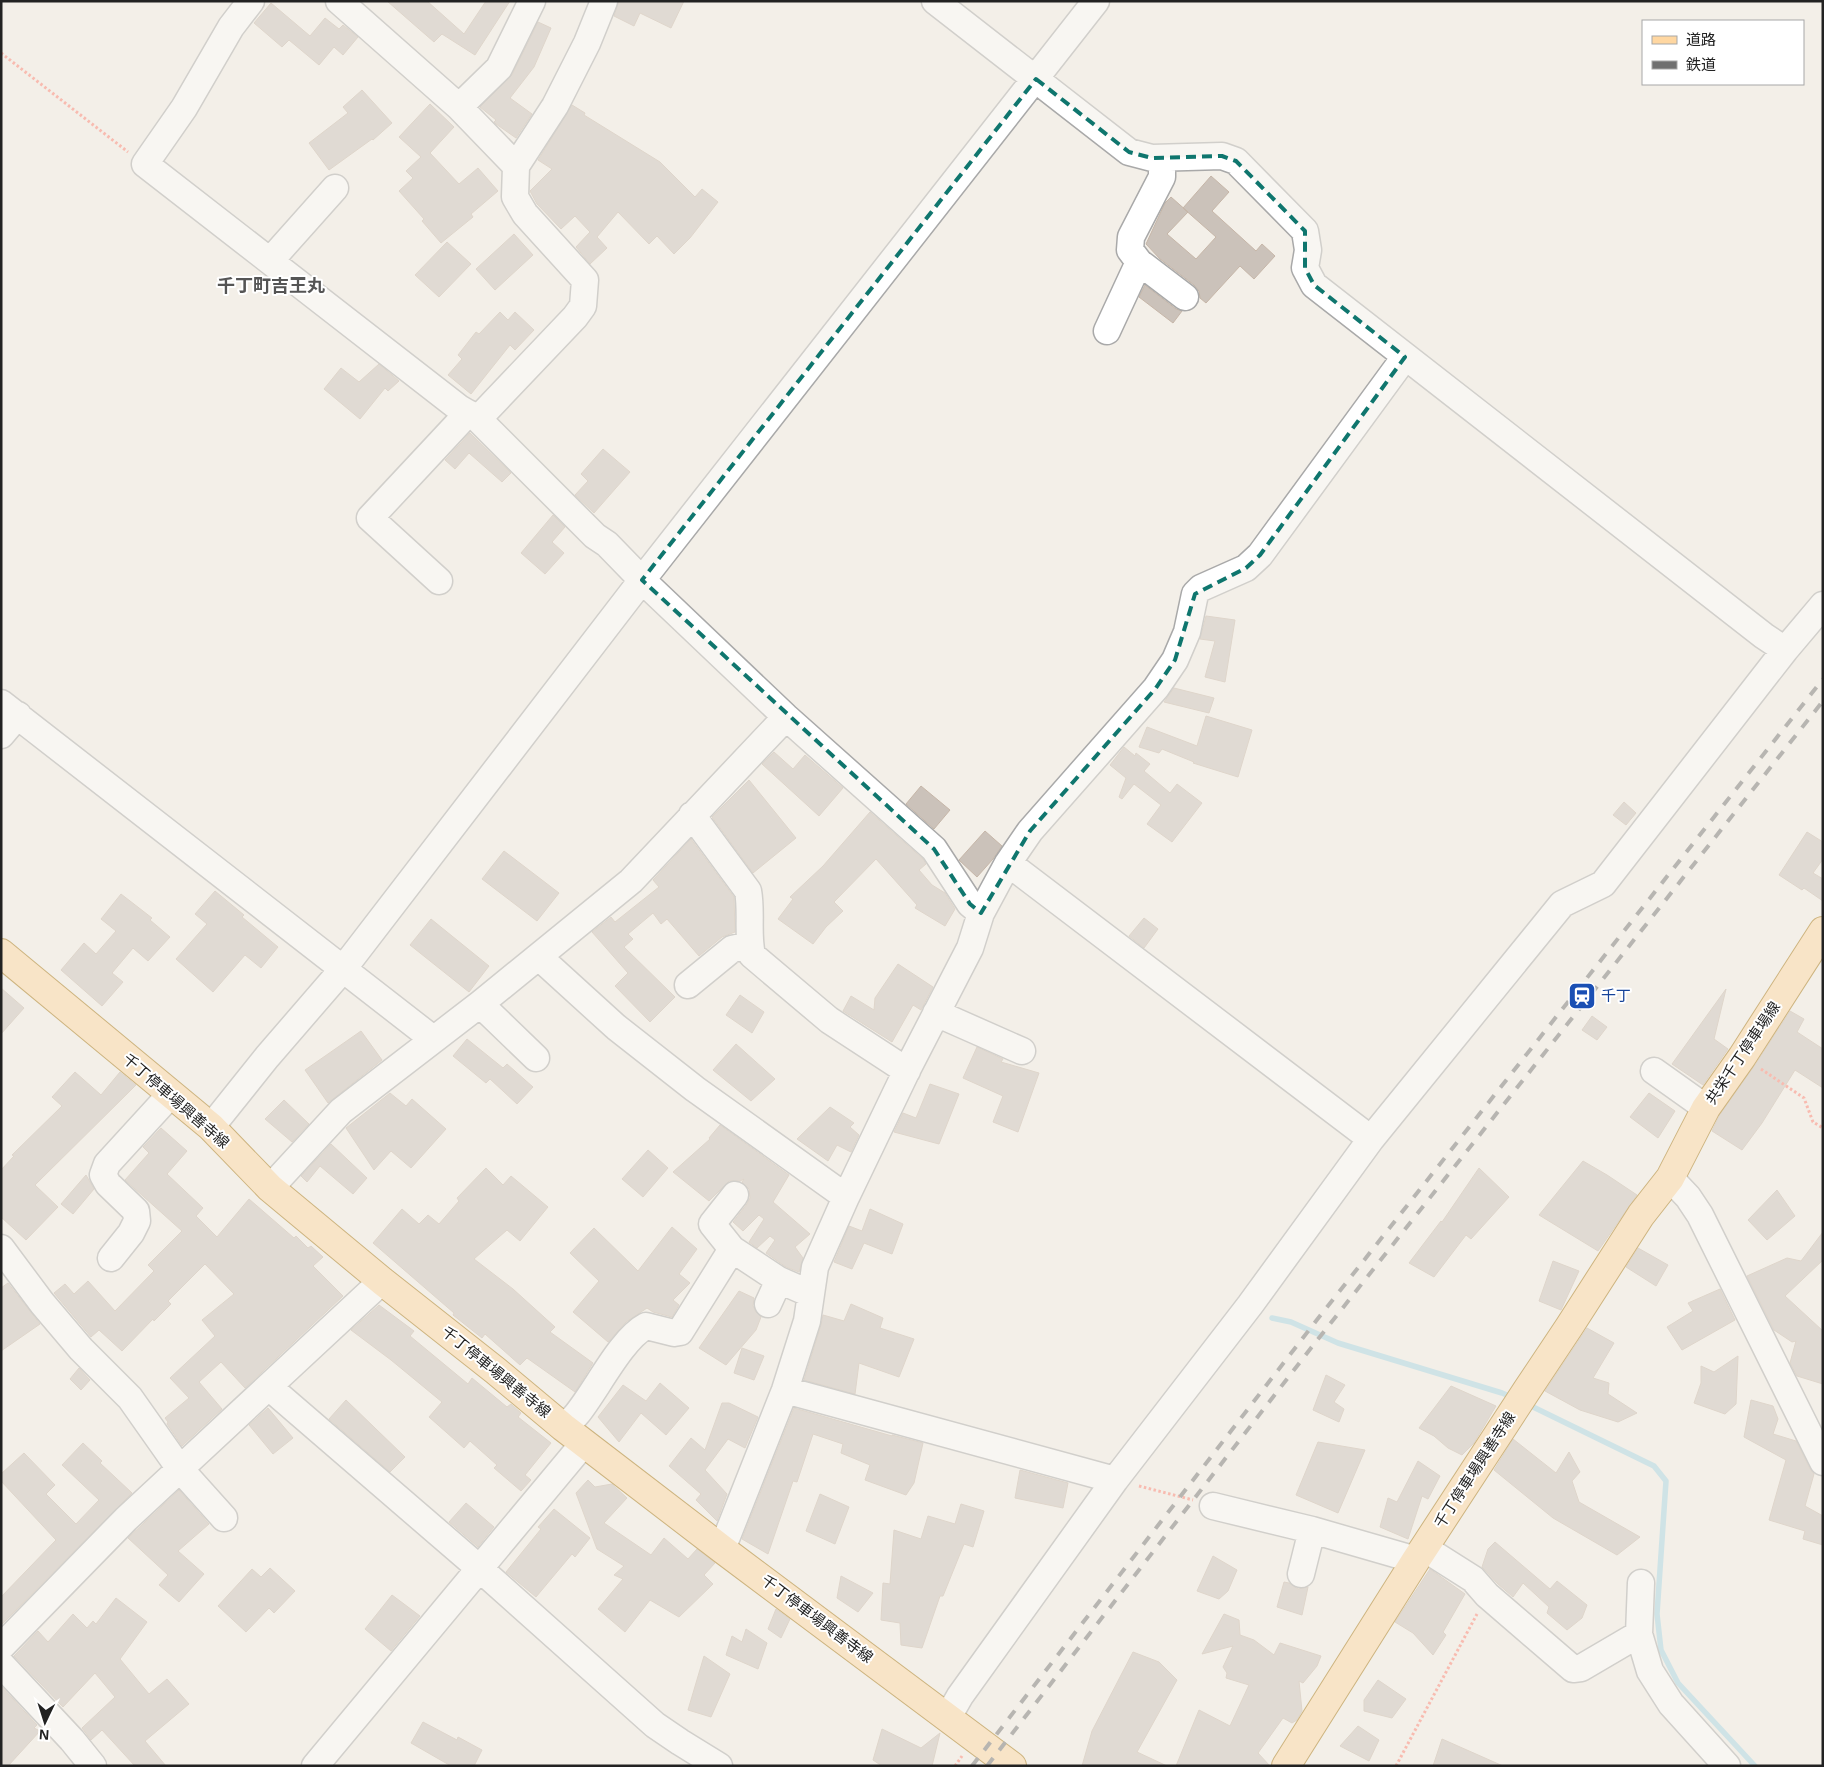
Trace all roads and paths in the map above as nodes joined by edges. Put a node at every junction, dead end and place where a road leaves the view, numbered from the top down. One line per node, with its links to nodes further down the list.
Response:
1 (251, 1): 11 (street)
2 (339, 1): 9 (street)
3 (532, 1): 9 (street)
4 (604, 1): 12 (street)
5 (935, 1): 8 (street)
6 (1096, 1): 8 (street)
7 (1, 53): 11 (path)
8 (1036, 79): 10 (street); 20 (street)
9 (459, 106): 12 (street)
10 (1162, 158): 15 (street); 18 (street)
11 (145, 164): 14 (street)
12 (516, 166): 19 (street)
13 (336, 188): 14 (street)
14 (270, 261): 19 (street)
15 (1139, 262): 16 (street); 17 (street)
16 (1185, 297)
17 (1107, 331)
18 (1405, 357): 23 (street); 28 (street)
19 (473, 416): 20 (street); 21 (street)
20 (642, 580): 25 (street); 34 (street)
21 (439, 581)
22 (1823, 605): 23 (street)
23 (1785, 650): 48 (street)
24 (9, 709): 26 (street); 34 (street)
25 (786, 717): 27 (street); 29 (street)
26 (1, 736)
27 (692, 815): 31 (street); 33 (street)
28 (1008, 863): 29 (street); 48 (street)
29 (981, 913): 37 (street)
30 (1823, 931): 40 (main road, 共栄千丁停車場線)
31 (750, 945): 35 (street); 42 (street)
32 (1, 953): 44 (main road, 千丁停車場興善寺線)
33 (539, 957): 36 (street); 52 (street)
34 (343, 969): 38 (street); 46 (street)
35 (688, 985)
36 (480, 1004): 38 (street); 41 (street)
37 (936, 1013): 39 (street); 42 (street)
38 (433, 1039): 50 (street)
39 (1022, 1050)
40 (1742, 1057): 45 (main road, 共栄千丁停車場線); 47 (path)
41 (536, 1058)
42 (907, 1071): 52 (street)
43 (1654, 1071): 45 (street)
44 (171, 1094): 46 (main road, 千丁停車場興善寺線); 55 (street)
45 (1706, 1108): 49 (main road, 共栄千丁停車場線)
46 (210, 1127): 50 (main road, 千丁停車場興善寺線)
47 (1823, 1128)
48 (1371, 1139): 65 (street)
49 (1670, 1178): 63 (street); 70 (main road, 千丁停車場興善寺線)
50 (270, 1188): 57 (main road, 千丁停車場興善寺線)
51 (734, 1195): 54 (street)
52 (846, 1197): 58 (street)
53 (1, 1248): 64 (street)
54 (732, 1249): 56 (street); 62 (street)
55 (111, 1258)
56 (779, 1280): 58 (street); 59 (street)
57 (382, 1281): 60 (street); 62 (main road, 千丁停車場興善寺線)
58 (811, 1294): 61 (street)
59 (768, 1304)
60 (269, 1387): 64 (street); 71 (street)
61 (785, 1390): 65 (street); 69 (street)
62 (574, 1435): 69 (main road, 千丁停車場興善寺線); 71 (street)
63 (1823, 1462)
64 (180, 1469): 67 (street); 76 (street)
65 (1115, 1480): 66 (path); 78 (street)
66 (1213, 1506): 68 (street)
67 (224, 1518)
68 (1312, 1530): 70 (street); 72 (street)
69 (722, 1549): 78 (main road, 千丁停車場興善寺線)
70 (1420, 1554): 74 (street); 83 (main road, 千丁停車場興善寺線)
71 (479, 1568): 80 (street); 81 (street)
72 (1301, 1574)
73 (1641, 1583): 75 (street)
74 (1487, 1595): 75 (street); 84 (path)
75 (1639, 1634): 85 (street)
76 (1, 1648)
77 (1, 1664): 79 (street)
78 (948, 1717): 82 (main road, 千丁停車場興善寺線)
79 (93, 1766)
80 (315, 1766)
81 (719, 1766)
82 (1012, 1766)
83 (1286, 1766)
84 (1396, 1766)
85 (1727, 1766)

